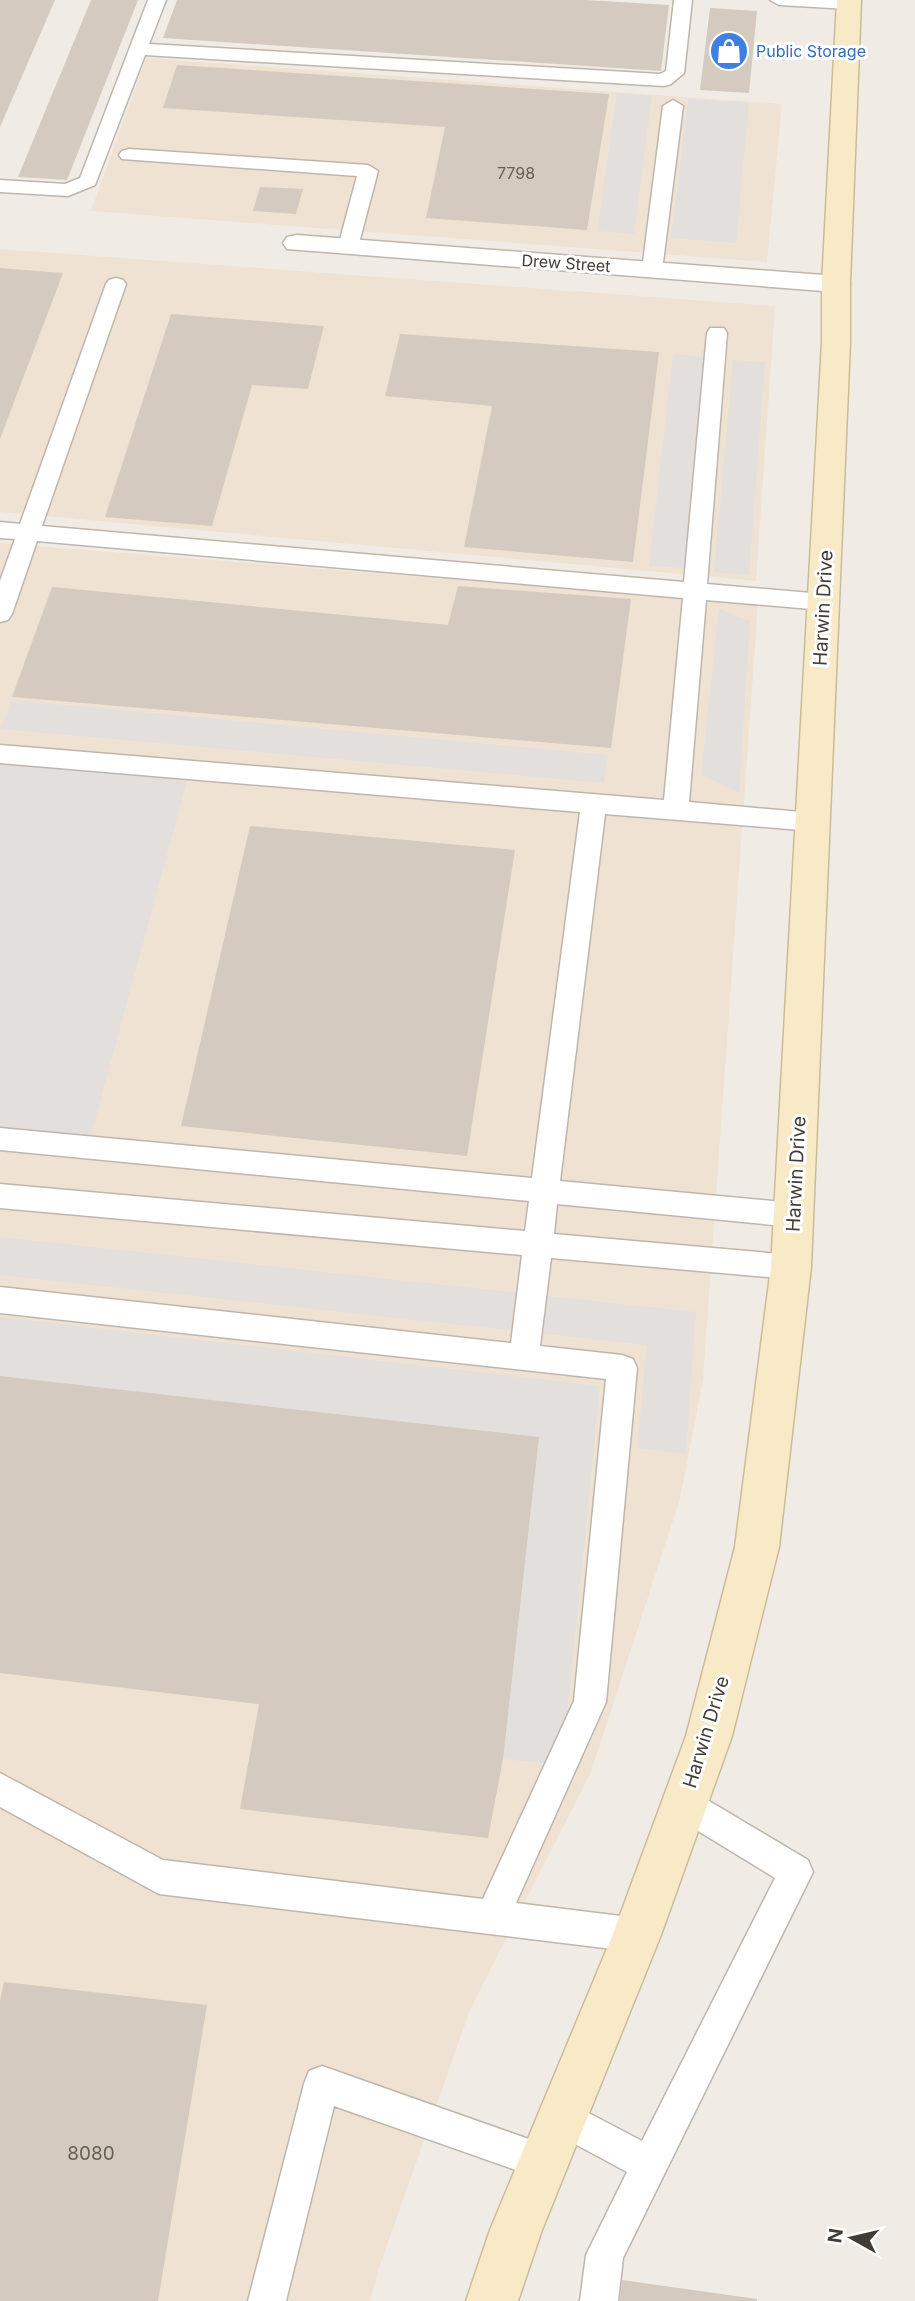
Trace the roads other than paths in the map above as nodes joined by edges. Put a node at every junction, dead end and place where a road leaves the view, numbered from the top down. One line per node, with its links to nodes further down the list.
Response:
1 (157, 0): 5 (lane)
2 (683, 0): 5 (lane)
3 (779, 0): 4 (lane)
4 (849, 2): 13 (main road, Harwin Drive)
5 (139, 49): 8 (lane)
6 (673, 106): 11 (lane)
7 (129, 155): 10 (lane)
8 (0, 186)
9 (297, 243): 10 (street, Drew Street)
10 (348, 247): 11 (street, Drew Street)
11 (652, 270): 13 (street, Drew Street)
12 (116, 284): 16 (lane)
13 (836, 284): 18 (main road, Harwin Drive)
14 (717, 333): 17 (lane)
15 (0, 530): 16 (lane)
16 (28, 532): 17 (lane); 19 (lane)
17 (696, 590): 18 (lane); 22 (lane)
18 (823, 602): 23 (main road, Harwin Drive)
19 (0, 614)
20 (0, 754): 21 (lane)
21 (594, 804): 22 (lane); 25 (lane)
22 (676, 810): 23 (lane)
23 (813, 822): 27 (main road, Harwin Drive)
24 (0, 1139): 25 (lane)
25 (545, 1190): 27 (lane); 28 (lane)
26 (0, 1196): 28 (lane)
27 (794, 1215): 29 (main road, Harwin Drive)
28 (538, 1245): 29 (lane); 31 (lane)
29 (791, 1268): 33 (main road, Harwin Drive)
30 (0, 1300): 31 (lane)
31 (524, 1355): 34 (lane)
32 (0, 1789): 34 (lane)
33 (684, 1803): 35 (main road, Harwin Drive); 38 (lane)
34 (492, 1918): 35 (lane)
35 (637, 1936): 36 (main road, Harwin Drive)
36 (562, 2117): 37 (main road, Harwin Drive); 38 (lane)
37 (544, 2162): 39 (lane); 40 (main road, Harwin Drive)
38 (650, 2165): 41 (lane)
39 (267, 2301)
40 (492, 2301)
41 (599, 2301)

